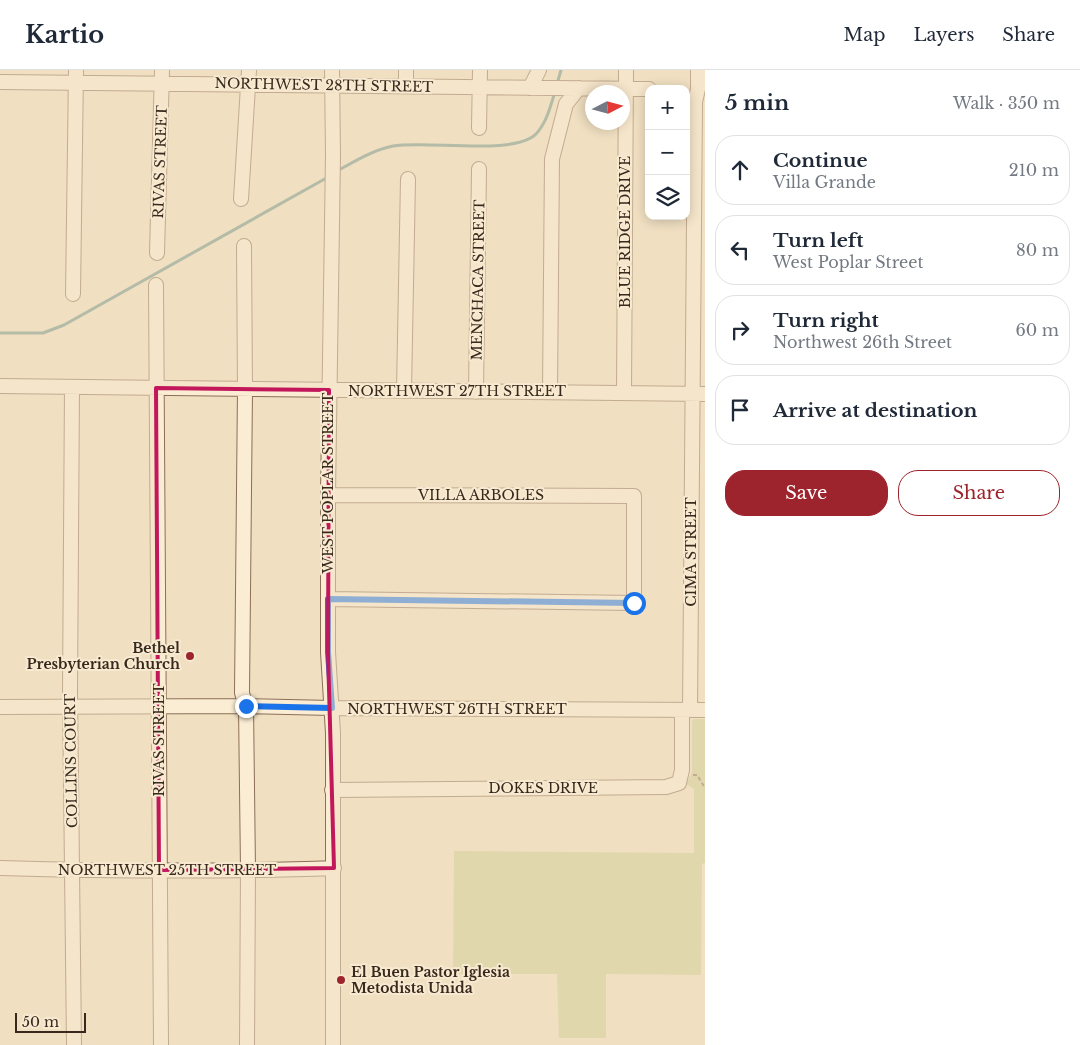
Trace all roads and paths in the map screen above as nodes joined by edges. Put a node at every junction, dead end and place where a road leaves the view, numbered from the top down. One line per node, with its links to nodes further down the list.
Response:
1 (332, 70): 11 (street, WEST POPLAR STREET)
2 (406, 70): 13 (street)
3 (480, 70): 14 (street)
4 (539, 70): 15 (street)
5 (626, 70): 12 (street, BLUE RIDGE DRIVE)
6 (698, 70): 20 (street, CIMA STREET)
7 (76, 76): 8 (street, NORTHWEST 28TH STREET); 10 (street, NORTHWEST 28TH STREET); 29 (street)
8 (162, 77): 9 (street, NORTHWEST 28TH STREET); 27 (street, RIVAS STREET)
9 (249, 77): 11 (street, NORTHWEST 28TH STREET); 25 (street)
10 (0, 82)
11 (332, 85): 13 (street, NORTHWEST 28TH STREET); 34 (street, WEST POPLAR STREET)
12 (626, 85)
13 (406, 86): 14 (street, NORTHWEST 28TH STREET)
14 (480, 87): 15 (street, NORTHWEST 28TH STREET); 21 (street)
15 (530, 88): 16 (street, NORTHWEST 28TH STREET)
16 (575, 88): 17 (street, NORTHWEST 28TH STREET); 37 (street)
17 (585, 88)
18 (630, 89): 19 (street, NORTHWEST 28TH STREET)
19 (645, 89)
20 (696, 89): 39 (street, CIMA STREET)
21 (480, 128)
22 (626, 130): 38 (street, BLUE RIDGE DRIVE)
23 (479, 169): 36 (street, MENCHACA STREET)
24 (408, 179): 35 (street)
25 (241, 199)
26 (244, 246): 33 (street)
27 (157, 253)
28 (156, 284): 32 (street, RIVAS STREET)
29 (73, 294)
30 (0, 386): 31 (street, NORTHWEST 27TH STREET)
31 (72, 387): 32 (street, NORTHWEST 27TH STREET); 42 (street, COLLINS COURT)
32 (156, 388): 33 (street, NORTHWEST 27TH STREET); 45 (street, RIVAS STREET)
33 (245, 389): 34 (street, NORTHWEST 27TH STREET); 43 (street)
34 (329, 390): 35 (street, NORTHWEST 27TH STREET); 40 (street, WEST POPLAR STREET)
35 (404, 391): 36 (street, NORTHWEST 27TH STREET)
36 (476, 392): 37 (street, NORTHWEST 27TH STREET)
37 (550, 392): 38 (street, NORTHWEST 27TH STREET)
38 (624, 393): 39 (street, NORTHWEST 27TH STREET)
39 (699, 394): 47 (street, CIMA STREET)
40 (328, 495): 41 (street, WEST POPLAR STREET); 41 (street, VILLA ARBOLES)
41 (328, 599): 46 (street, WEST POPLAR STREET)
42 (72, 706): 44 (street, NORTHWEST 26TH STREET); 45 (street, NORTHWEST 26TH STREET); 54 (street, COLLINS COURT)
43 (246, 706): 45 (street, NORTHWEST 26TH STREET); 46 (street, NORTHWEST 26TH STREET); 56 (street)
44 (0, 707)
45 (159, 707): 55 (street, RIVAS STREET)
46 (332, 708): 47 (street, NORTHWEST 26TH STREET); 51 (street, WEST POPLAR STREET)
47 (686, 710): 48 (street, NORTHWEST 26TH STREET); 49 (street)
48 (705, 710)
49 (681, 778): 50 (path); 51 (street, DOKES DRIVE)
50 (705, 788)
51 (332, 790): 53 (street, WEST POPLAR STREET)
52 (0, 868): 54 (street, NORTHWEST 25TH STREET)
53 (334, 868): 56 (street, NORTHWEST 25TH STREET); 60 (street, WEST POPLAR STREET)
54 (73, 870): 55 (street, NORTHWEST 25TH STREET); 57 (street, COLLINS COURT)
55 (159, 870): 56 (street, NORTHWEST 25TH STREET); 58 (street, RIVAS STREET)
56 (248, 870): 59 (street)
57 (74, 1045)
58 (161, 1045)
59 (247, 1045)
60 (333, 1045)

